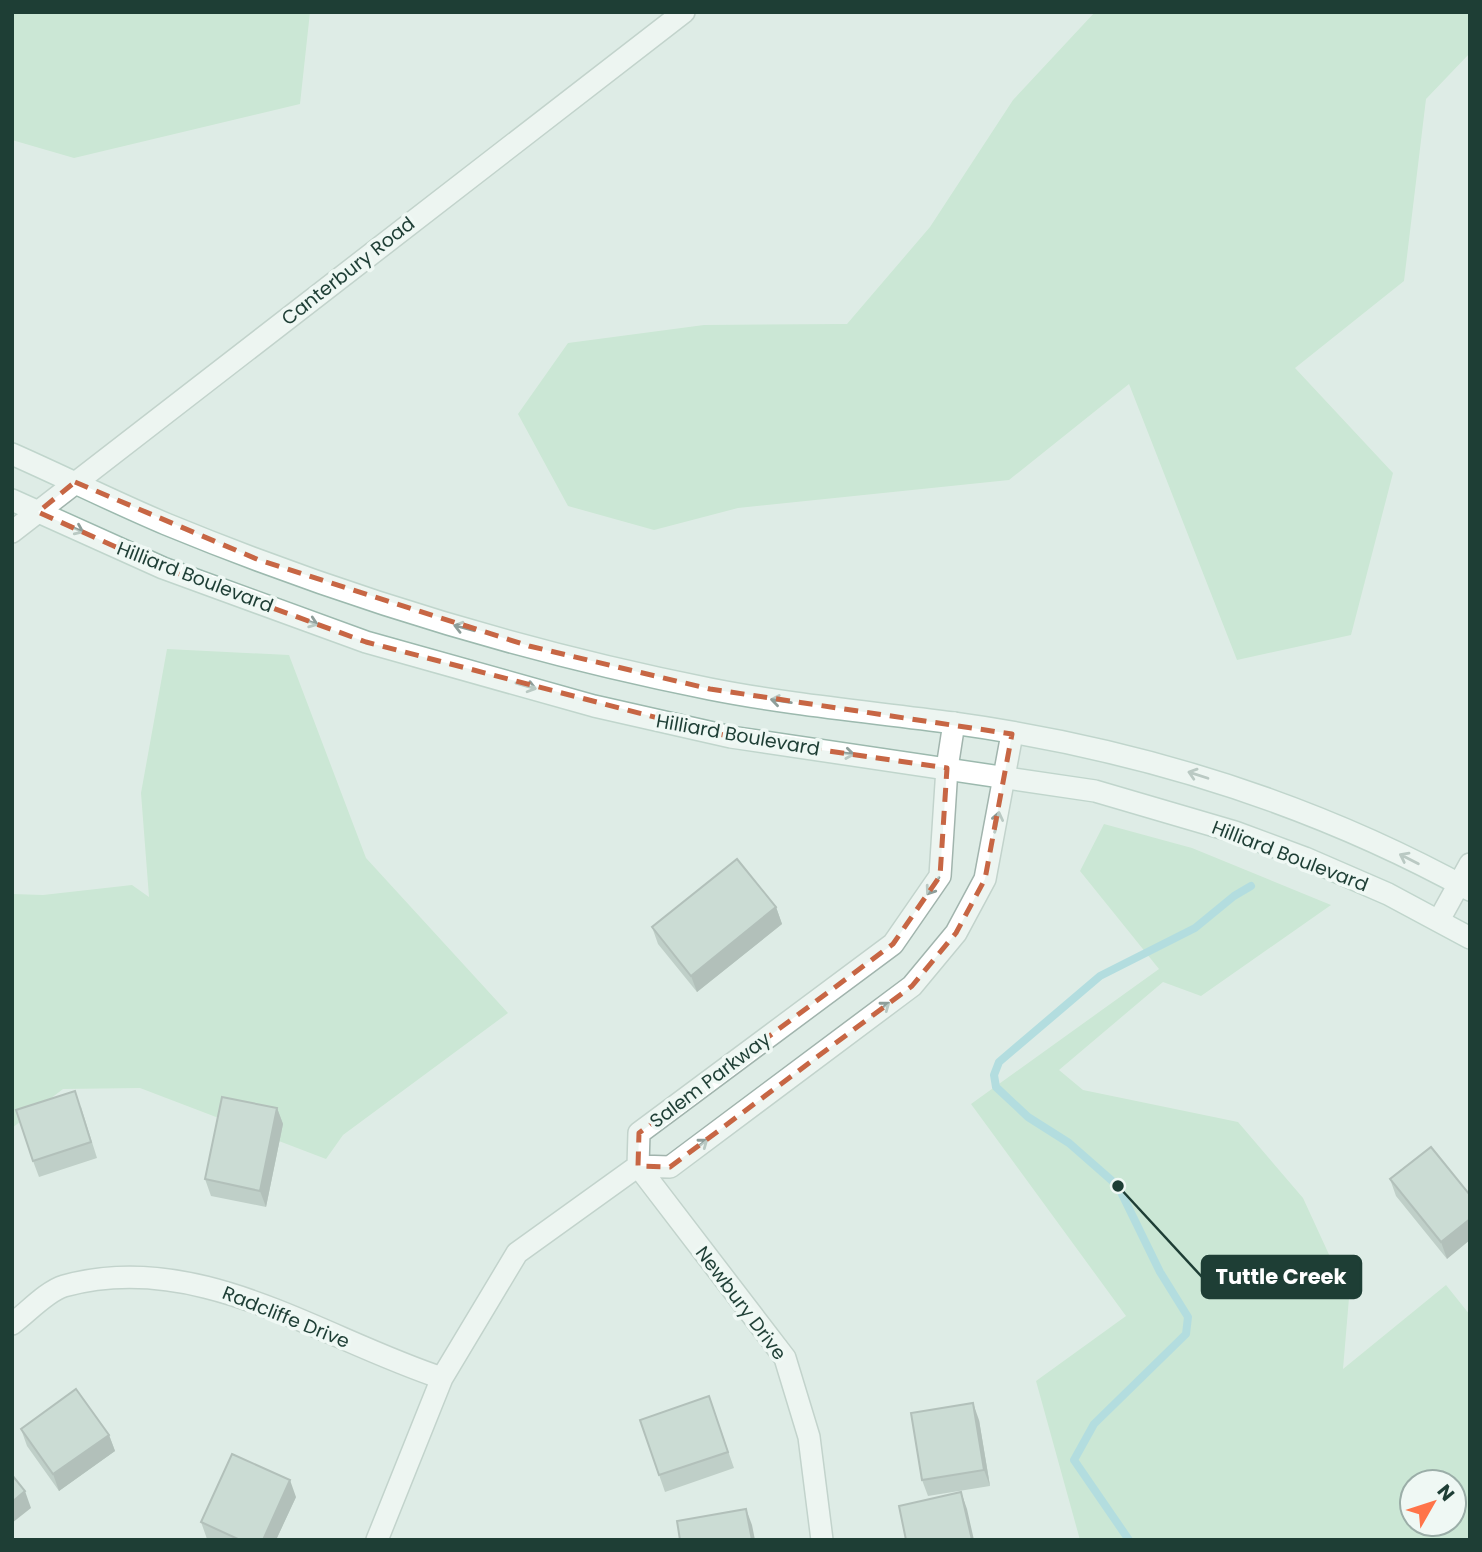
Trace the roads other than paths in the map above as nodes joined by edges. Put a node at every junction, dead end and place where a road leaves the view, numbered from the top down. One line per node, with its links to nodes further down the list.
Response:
1 (684, 12): 3 (street, Canterbury Road)
2 (12, 454): 3 (street, Hilliard Boulevard)
3 (75, 482): 5 (street, Canterbury Road); 7 (street, Hilliard Boulevard, one-way to 3)
4 (12, 500): 5 (street, Hilliard Boulevard)
5 (37, 512): 6 (street, Canterbury Road); 9 (street, Hilliard Boulevard, one-way to 9)
6 (12, 532)
7 (954, 723): 8 (street, Hilliard Boulevard); 9 (street, Salem Parkway)
8 (1012, 734): 10 (street); 12 (street, Hilliard Boulevard, one-way to 8)
9 (947, 768): 10 (street, Hilliard Boulevard); 15 (street, Salem Parkway, one-way to 15)
10 (1006, 778): 13 (street, Hilliard Boulevard); 15 (street, one-way to 10)
11 (1470, 864): 12 (street)
12 (1465, 888): 13 (street)
13 (1439, 920): 14 (street, Hilliard Boulevard)
14 (1470, 938)
15 (638, 1166): 17 (street); 19 (street, Newbury Drive)
16 (12, 1324): 17 (street, Radcliffe Drive)
17 (442, 1378): 18 (street)
18 (377, 1540)
19 (822, 1540)

